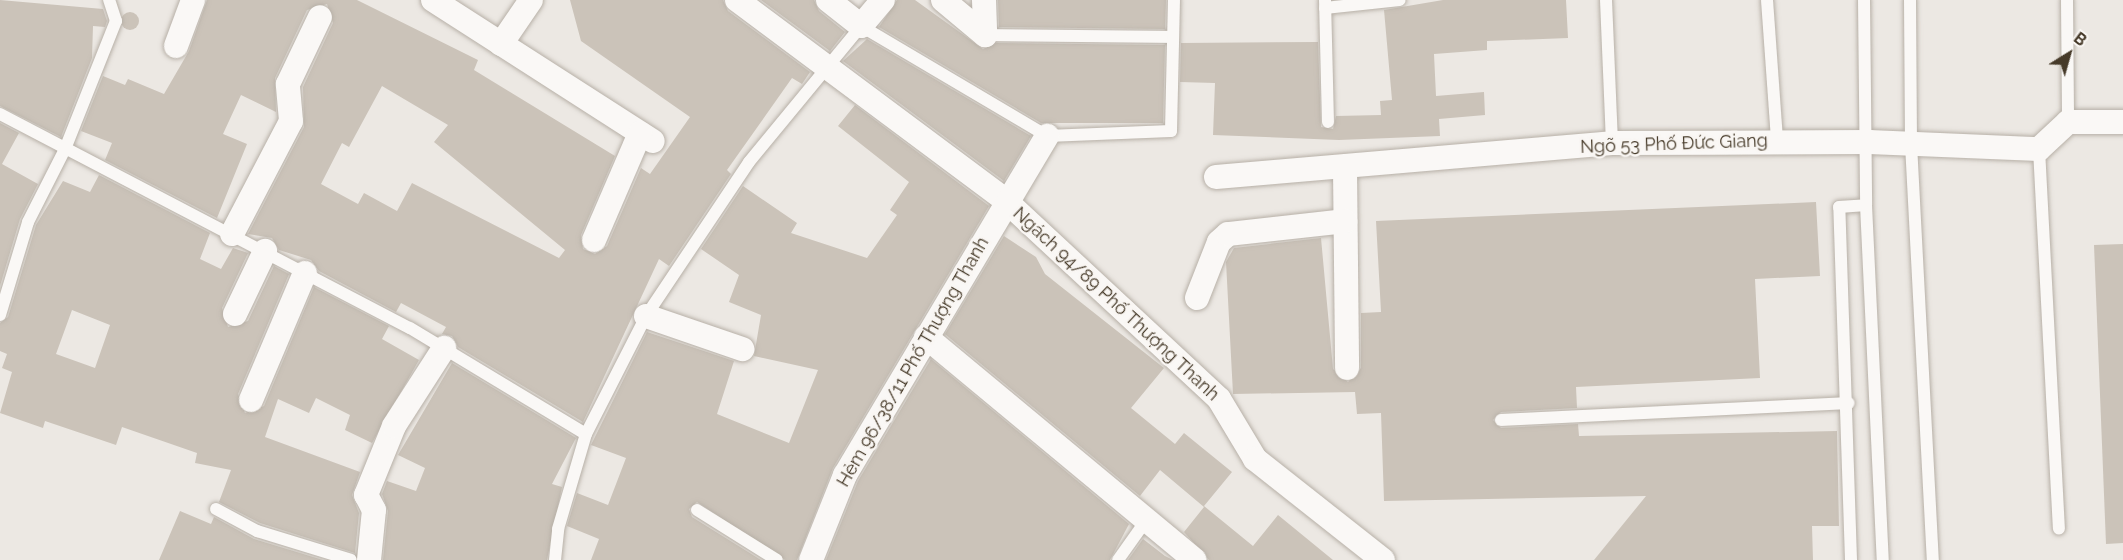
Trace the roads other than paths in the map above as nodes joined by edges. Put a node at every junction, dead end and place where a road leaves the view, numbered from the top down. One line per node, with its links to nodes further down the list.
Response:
1 (109, 0): 36 (lane)
2 (193, 0): 24 (street)
3 (433, 0): 23 (street)
4 (531, 0): 23 (street)
5 (737, 0): 25 (street, Ngách 94/89 Phố Thượng Thanh)
6 (828, 0): 20 (street)
7 (883, 0): 20 (street)
8 (943, 0): 21 (street)
9 (984, 0): 21 (street)
10 (1174, 0): 22 (lane)
11 (1393, 0): 12 (lane); 18 (lane)
12 (1400, 0)
13 (1606, 0): 33 (lane)
14 (1767, 0): 31 (lane)
15 (1864, 0): 32 (lane)
16 (1910, 0): 34 (lane)
17 (2067, 0): 28 (lane)
18 (1325, 4): 27 (lane)
19 (320, 17): 42 (street)
20 (861, 26): 25 (lane); 30 (lane)
21 (984, 36): 22 (lane)
22 (1173, 37): 30 (lane)
23 (501, 44): 43 (street)
24 (176, 46)
25 (826, 70): 39 (street, Ngách 94/89 Phố Thượng Thanh); 49 (lane)
26 (0, 114): 36 (lane)
27 (1328, 122)
28 (2068, 122): 29 (street); 35 (street)
29 (2123, 122)
30 (1047, 135): 39 (street, Hẻm 96/38/11 Phố Thượng Thanh)
31 (1777, 141): 32 (street, Ngõ 53 Phố Đức Giang); 33 (street, Ngõ 53 Phố Đức Giang)
32 (1869, 142): 34 (street, Ngõ 53 Phố Đức Giang); 40 (lane)
33 (1612, 143): 37 (street, Ngõ 53 Phố Đức Giang)
34 (1911, 144): 35 (street, Ngõ 53 Phố Đức Giang); 72 (lane)
35 (2039, 148): 61 (lane)
36 (65, 149): 42 (lane); 47 (lane)
37 (1345, 168): 38 (street, Ngõ 53 Phố Đức Giang); 41 (street)
38 (1216, 177)
39 (1005, 200): 50 (street, Hẻm 96/38/11 Phố Thượng Thanh); 69 (street, Ngách 94/89 Phố Thượng Thanh)
40 (1866, 205): 55 (lane); 71 (lane)
41 (1345, 221): 46 (street); 53 (street)
42 (232, 234): 44 (lane)
43 (594, 240)
44 (265, 252): 45 (lane); 48 (street)
45 (305, 273): 51 (lane); 54 (street)
46 (1197, 298)
47 (0, 315)
48 (235, 315)
49 (646, 316): 52 (street); 57 (lane)
50 (926, 337): 60 (street); 66 (street, Hẻm 96/38/11 Phố Thượng Thanh)
51 (444, 348): 57 (lane); 63 (street)
52 (742, 349)
53 (1347, 368)
54 (251, 400)
55 (1849, 403): 56 (lane); 70 (lane)
56 (1501, 420)
57 (586, 434): 64 (lane)
58 (216, 509): 62 (lane)
59 (697, 510): 65 (lane)
60 (1145, 522): 67 (lane); 68 (street)
61 (2059, 528)
62 (351, 560)
63 (369, 560)
64 (555, 560)
65 (777, 560)
66 (811, 560)
67 (1118, 560)
68 (1195, 560)
69 (1383, 560)
70 (1851, 560)
71 (1883, 560)
72 (1934, 560)

